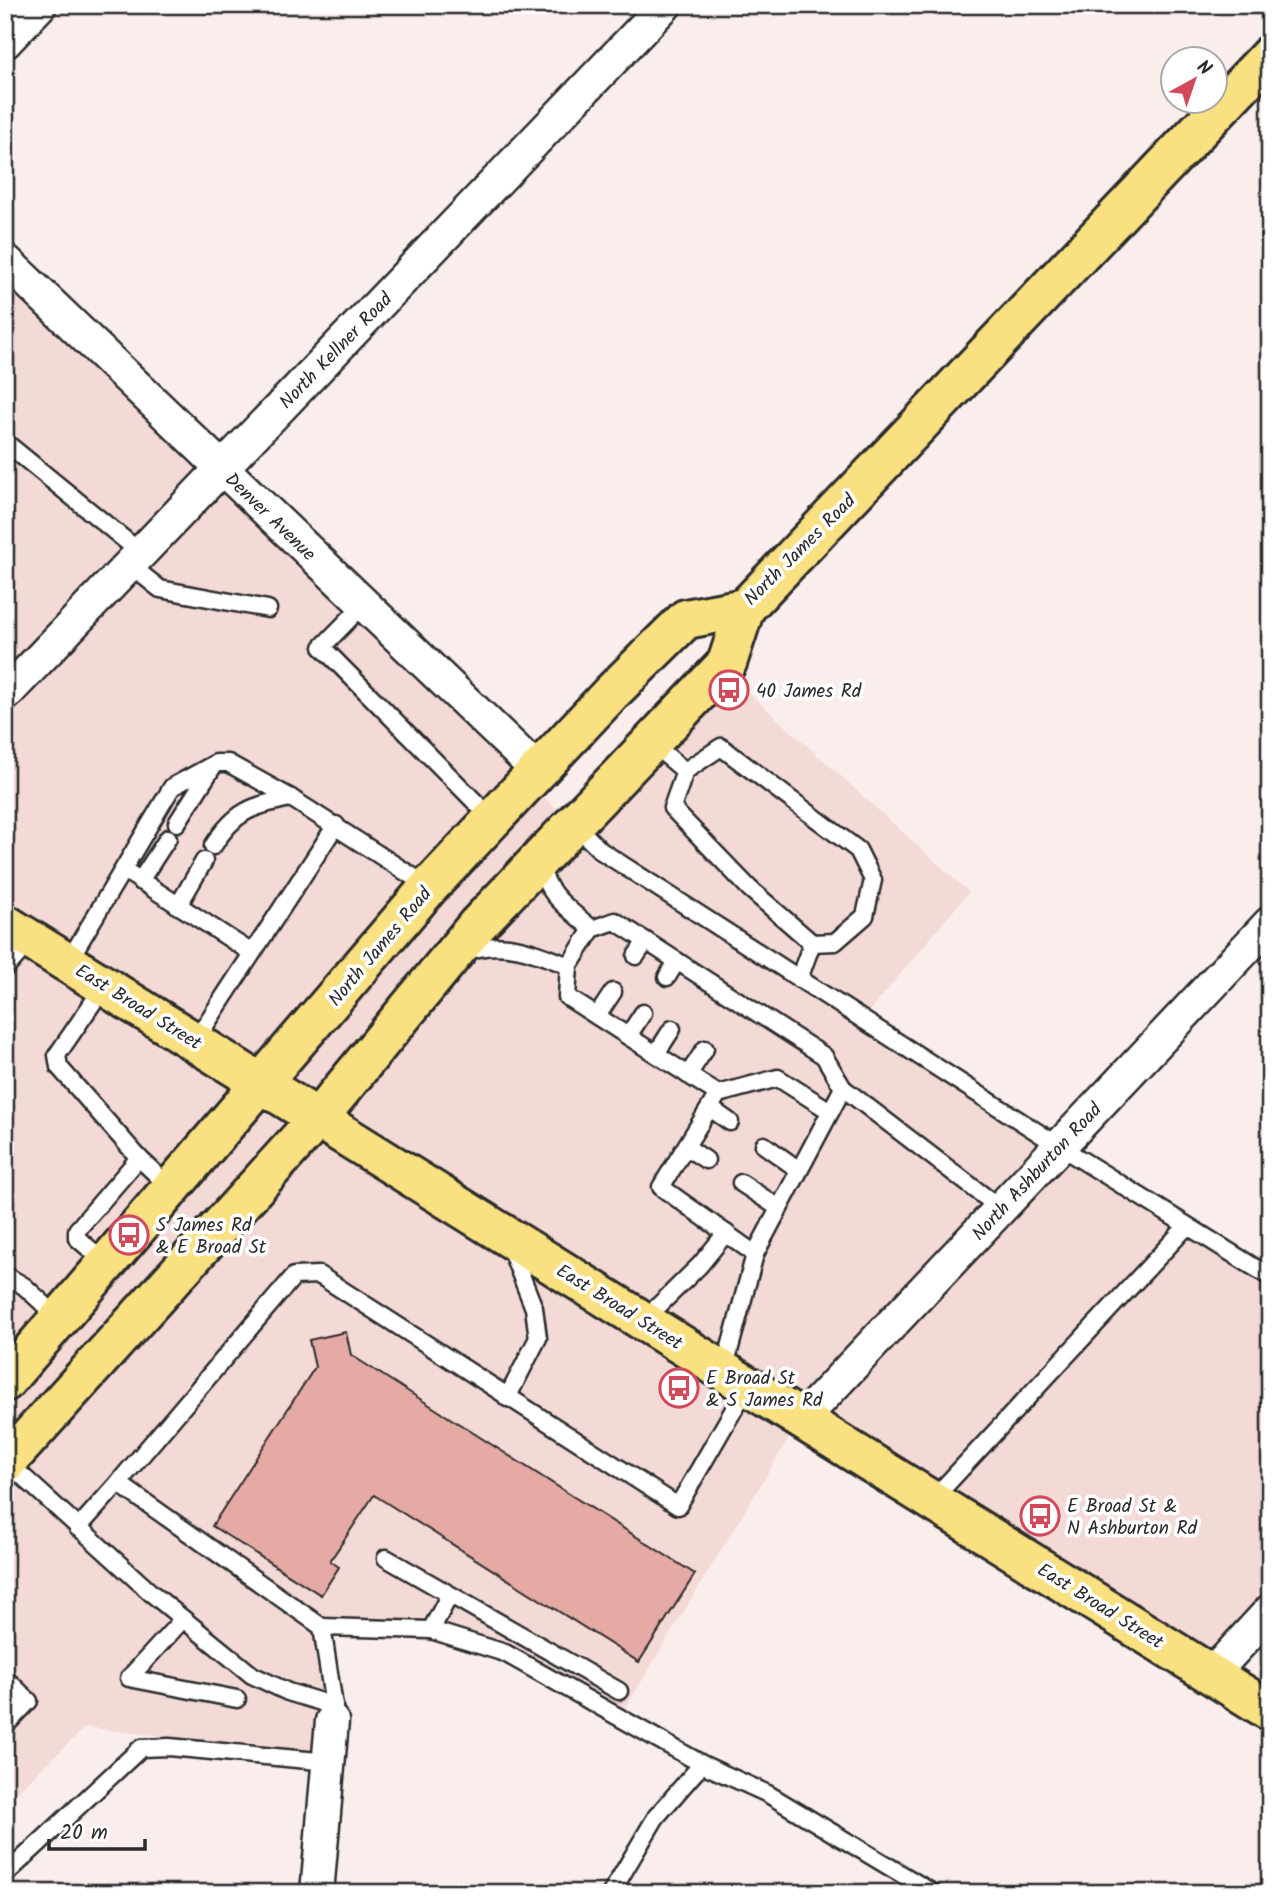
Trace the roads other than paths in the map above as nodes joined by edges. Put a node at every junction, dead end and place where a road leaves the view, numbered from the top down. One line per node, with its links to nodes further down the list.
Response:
1 (40, 5): 3 (street)
2 (665, 5): 7 (street, North Kellner Road)
3 (5, 42)
4 (1270, 55): 10 (main road, North James Road)
5 (5, 260): 7 (street, Denver Avenue)
6 (5, 442): 8 (lane)
7 (221, 469): 8 (street, North Kellner Road); 9 (street, Denver Avenue)
8 (135, 559): 11 (lane); 12 (street, North Kellner Road)
9 (363, 605): 15 (street, Denver Avenue); 18 (lane)
10 (745, 608): 13 (main road); 15 (main road, North James Road)
11 (268, 609)
12 (5, 695)
13 (650, 742): 16 (lane); 20 (main road)
14 (216, 763): 17 (lane); 19 (lane); 26 (lane)
15 (538, 771): 18 (main road, North James Road)
16 (685, 771): 34 (lane); 34 (lane)
17 (291, 798): 21 (lane); 23 (lane)
18 (492, 818): 28 (main road, North James Road)
19 (177, 823)
20 (573, 823): 24 (main road); 43 (lane)
21 (336, 825): 28 (lane); 35 (lane)
22 (168, 838): 27 (lane)
23 (213, 846)
24 (541, 858): 31 (lane); 37 (main road)
25 (204, 861): 29 (lane)
26 (124, 870): 27 (lane); 39 (lane)
27 (140, 881): 29 (lane)
28 (429, 887): 54 (main road, North James Road)
29 (178, 906): 35 (lane)
30 (1270, 923): 61 (street, North Ashburton Road)
31 (592, 929): 33 (lane); 40 (lane)
32 (18, 932): 39 (main road, East Broad Street); 41 (lane)
33 (646, 941): 36 (lane); 38 (lane)
34 (812, 943): 43 (lane)
35 (252, 953): 50 (lane)
36 (636, 956)
37 (450, 958): 40 (lane); 58 (main road)
38 (677, 961): 42 (lane); 55 (lane)
39 (68, 962): 44 (main road, East Broad Street)
40 (569, 966): 47 (lane)
41 (5, 970)
42 (667, 977)
43 (799, 979): 61 (lane)
44 (104, 985): 50 (main road, East Broad Street); 63 (lane)
45 (613, 992): 47 (lane)
46 (643, 1013): 49 (lane)
47 (597, 1016): 49 (lane)
48 (672, 1029): 52 (lane)
49 (628, 1036): 52 (lane)
50 (195, 1041): 54 (main road, East Broad Street)
51 (705, 1049): 53 (lane)
52 (656, 1054): 53 (lane)
53 (688, 1074): 56 (lane)
54 (263, 1082): 58 (main road, East Broad Street); 67 (main road, North James Road)
55 (842, 1088): 57 (lane); 69 (lane)
56 (714, 1101): 57 (lane); 59 (lane); 62 (lane)
57 (830, 1111): 65 (lane)
58 (318, 1117): 72 (main road, East Broad Street); 83 (main road)
59 (730, 1122)
60 (764, 1145): 65 (lane)
61 (1059, 1146): 69 (street, North Ashburton Road); 70 (lane)
62 (686, 1147): 64 (lane); 71 (lane)
63 (139, 1158): 67 (lane); 74 (lane)
64 (706, 1160)
65 (799, 1170): 68 (lane)
66 (741, 1183): 68 (lane)
67 (172, 1189): 74 (main road, North James Road)
68 (779, 1208): 73 (lane)
69 (1001, 1209): 82 (street, North Ashburton Road)
70 (1187, 1226): 76 (lane); 85 (lane)
71 (726, 1233): 73 (lane); 78 (lane)
72 (504, 1234): 78 (main road, East Broad Street); 81 (lane)
73 (754, 1254): 80 (lane)
74 (107, 1265): 77 (main road, North James Road)
75 (5, 1275): 77 (lane)
76 (1270, 1277)
77 (61, 1320): 79 (main road, North James Road)
78 (643, 1321): 80 (main road, East Broad Street)
79 (6, 1378)
80 (736, 1378): 81 (lane); 82 (main road, East Broad Street)
81 (507, 1398): 84 (lane)
82 (802, 1419): 85 (main road, East Broad Street)
83 (6, 1463): 86 (lane)
84 (118, 1483): 86 (lane); 91 (lane)
85 (932, 1500): 93 (main road, East Broad Street)
86 (78, 1528): 90 (lane)
87 (386, 1559): 88 (lane)
88 (449, 1596): 92 (lane); 95 (lane)
89 (1270, 1611): 93 (street)
90 (183, 1619): 96 (lane); 98 (lane)
91 (322, 1627): 92 (lane); 98 (lane)
92 (431, 1630): 101 (lane)
93 (1212, 1674): 97 (main road, East Broad Street)
94 (5, 1678): 99 (lane)
95 (619, 1691)
96 (237, 1699)
97 (1270, 1711)
98 (333, 1713): 100 (street)
99 (5, 1726)
100 (329, 1762): 102 (lane); 103 (street)
101 (702, 1764): 104 (lane); 105 (lane)
102 (6, 1874)
103 (317, 1893)
104 (611, 1893)
105 (933, 1893)

